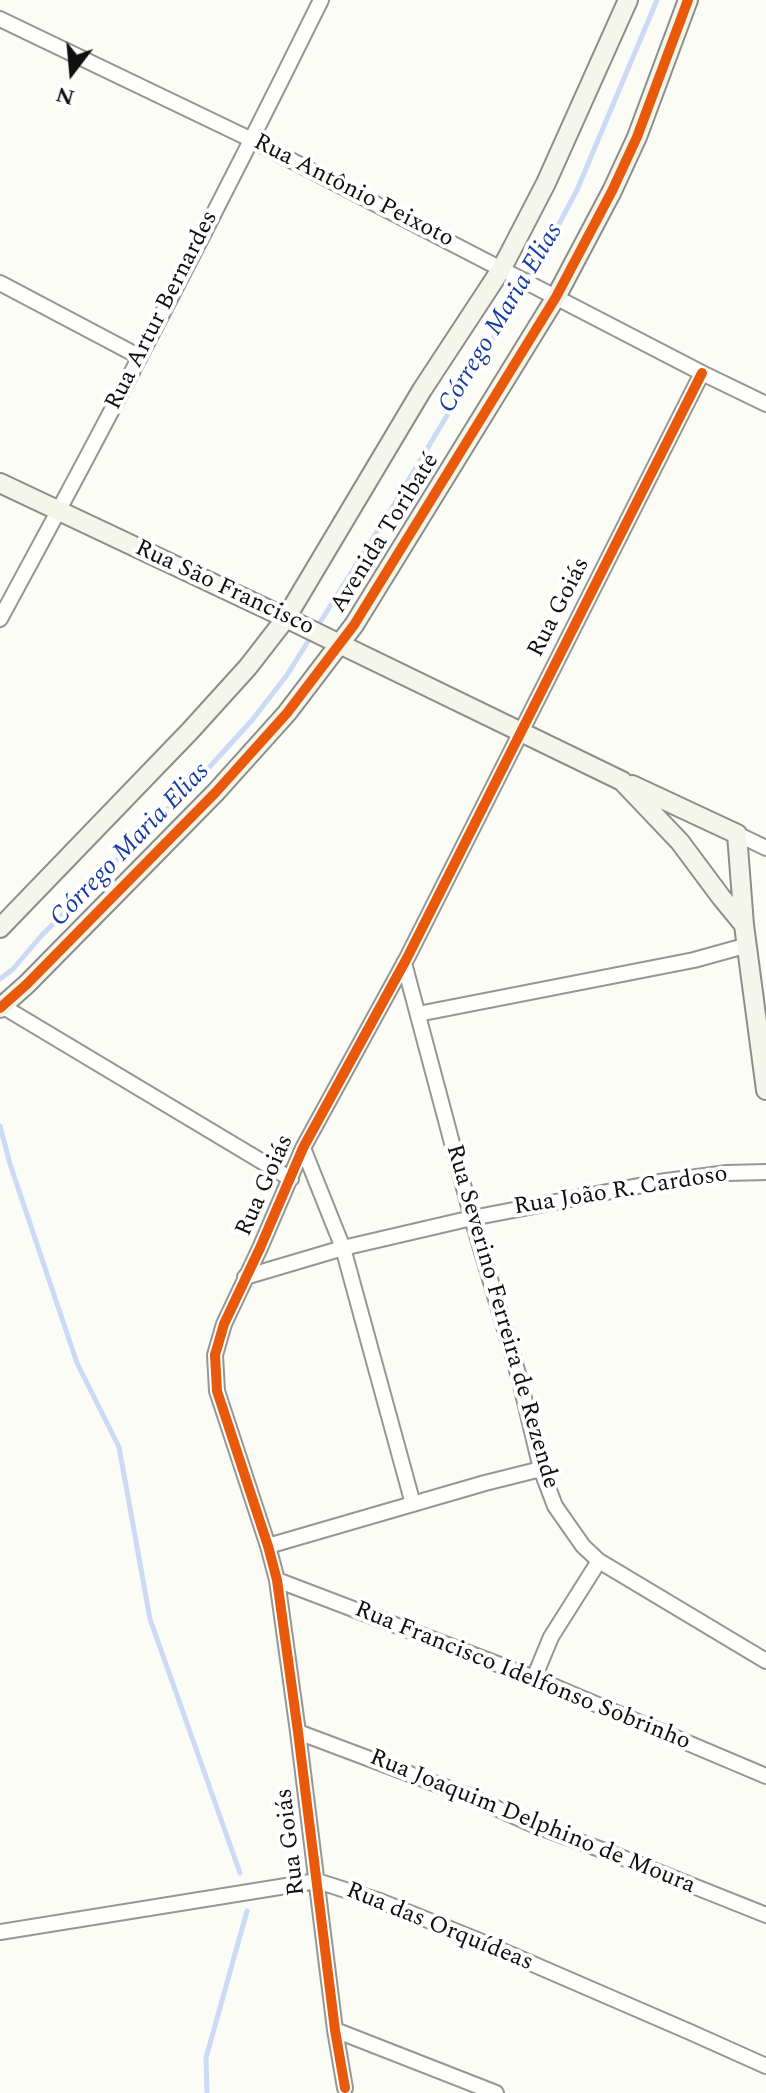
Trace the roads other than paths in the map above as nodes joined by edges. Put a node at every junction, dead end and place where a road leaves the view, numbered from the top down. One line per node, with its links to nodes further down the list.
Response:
1 (321, 0): 5 (street, Rua Artur Bernardes)
2 (628, 0): 6 (street, Avenida Toribaté)
3 (688, 0): 8 (street, Avenida Toribaté)
4 (0, 19): 5 (street, Rua Antônio Peixoto)
5 (252, 140): 6 (street, Rua Antônio Peixoto); 9 (street, Rua Artur Bernardes)
6 (507, 270): 8 (street, Rua Antônio Peixoto); 15 (street, Avenida Toribaté)
7 (0, 283): 9 (street)
8 (552, 294): 10 (street, Rua Antônio Peixoto); 16 (street, Avenida Toribaté)
9 (140, 357): 13 (street, Rua Artur Bernardes)
10 (702, 373): 11 (street, Rua Antônio Peixoto); 17 (street, Rua Goiás)
11 (766, 404)
12 (0, 483): 13 (street, Rua São Francisco)
13 (58, 511): 14 (street, Rua Artur Bernardes); 15 (street, Rua São Francisco)
14 (0, 619)
15 (292, 620): 16 (street, Rua São Francisco); 22 (street, Avenida Toribaté)
16 (335, 642): 17 (street, Rua São Francisco); 25 (street, Avenida Toribaté)
17 (520, 731): 18 (street, Rua São Francisco); 24 (street, Rua Goiás)
18 (622, 781): 19 (street); 21 (street, Rua São Francisco)
19 (737, 834): 20 (street); 21 (street, Rua São Francisco)
20 (766, 848)
21 (744, 925): 23 (street, Rua São Francisco)
22 (0, 928)
23 (748, 945): 26 (street); 27 (street, Rua São Francisco)
24 (404, 963): 26 (street, Rua Severino Ferreira de Rezende); 28 (street, Rua Goiás)
25 (1, 1007): 30 (street)
26 (418, 1014): 31 (street, Rua Severino Ferreira de Rezende)
27 (766, 1090)
28 (303, 1148): 30 (street, Rua Goiás); 32 (street)
29 (766, 1172): 31 (street, Rua João R. Cardoso)
30 (291, 1179): 33 (street, Rua Goiás)
31 (472, 1218): 32 (street, Rua João R. Cardoso); 34 (street, Rua Severino Ferreira de Rezende)
32 (343, 1248): 33 (street, Rua João R. Cardoso); 35 (street)
33 (245, 1277): 36 (street, Rua Goiás)
34 (541, 1469): 35 (street); 37 (street, Rua Severino Ferreira de Rezende)
35 (413, 1504): 36 (street)
36 (268, 1546): 38 (street, Rua Goiás)
37 (599, 1561): 39 (street, Rua Severino Ferreira de Rezende); 40 (street)
38 (277, 1580): 40 (street, Rua Francisco Idelfonso Sobrinho); 41 (street, Rua Goiás)
39 (766, 1661)
40 (534, 1678): 42 (street, Rua Francisco Idelfonso Sobrinho)
41 (298, 1732): 43 (street, Rua Goiás); 44 (street, Rua Joaquim Delphino de Moura)
42 (766, 1776)
43 (317, 1881): 45 (street, Rua das Orquídeas); 46 (street, Rua Goiás); 47 (street, Rua das Orquídeas)
44 (766, 1915)
45 (0, 1932)
46 (335, 2030): 48 (street, Rua Goiás); 49 (street)
47 (766, 2066)
48 (345, 2088)
49 (496, 2093)

